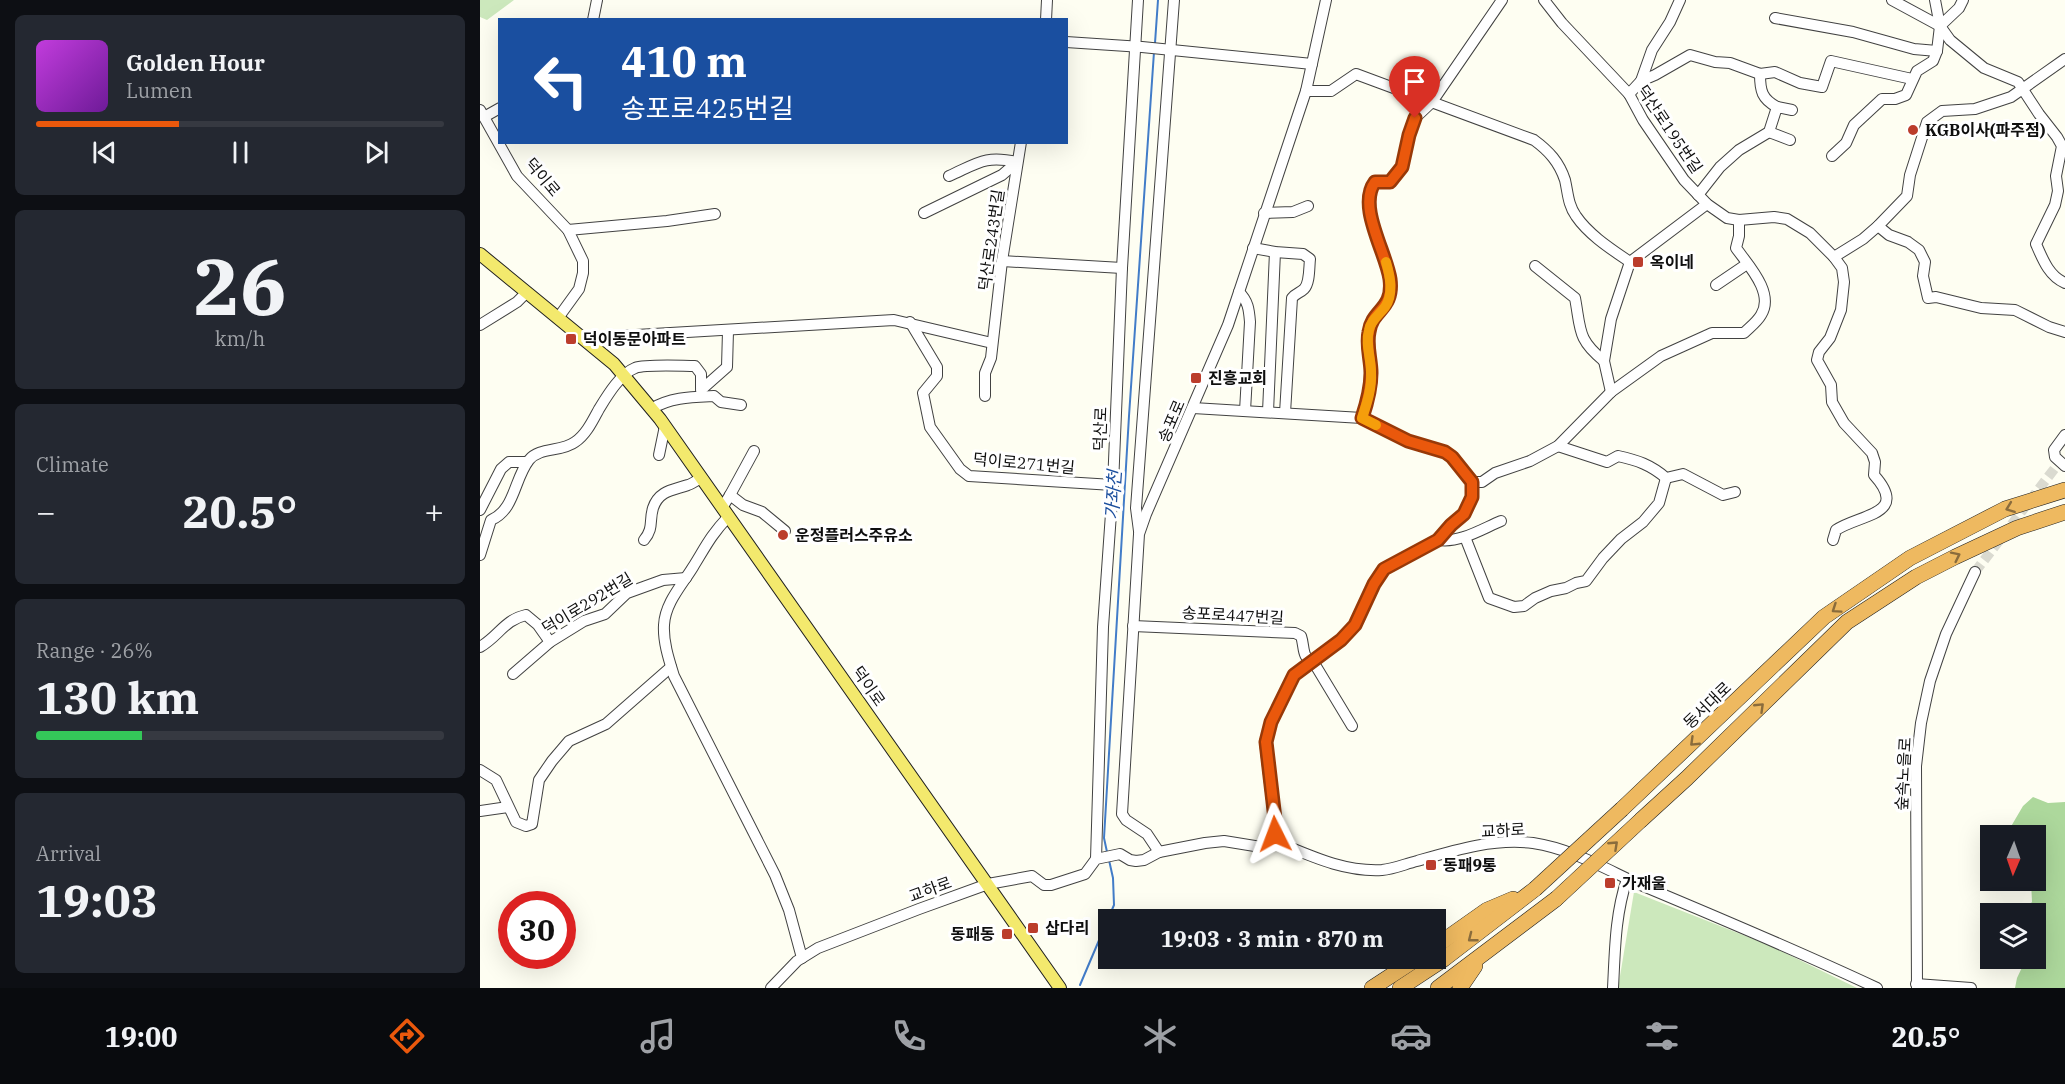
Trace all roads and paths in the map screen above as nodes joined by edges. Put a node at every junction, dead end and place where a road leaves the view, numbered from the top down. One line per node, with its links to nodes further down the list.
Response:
1 (597, 0): 12 (street)
2 (1047, 0): 13 (street)
3 (1138, 0): 17 (street, 덕산로)
4 (1174, 0): 18 (street)
5 (1326, 0): 21 (street, 송포로)
6 (1502, 0): 28 (street)
7 (1544, 0): 27 (street, 덕산로195번길)
8 (1680, 0): 24 (street)
9 (1892, 0): 15 (street)
10 (1935, 0): 15 (street)
11 (1963, 0): 15 (street)
12 (593, 18)
13 (1046, 18)
14 (1775, 18): 19 (street)
15 (1940, 26): 19 (street); 25 (street)
16 (1068, 42): 17 (street)
17 (1138, 46): 18 (street); 58 (street, 덕산로)
18 (1169, 50): 21 (street); 102 (street)
19 (1937, 51): 23 (street)
20 (2065, 59): 25 (street)
21 (1312, 63): 26 (street, 송포로)
22 (1760, 74): 23 (street); 24 (street); 29 (street)
23 (1912, 79): 38 (street)
24 (1641, 81): 27 (street)
25 (2023, 88): 48 (street); 59 (street)
26 (1306, 91): 28 (street); 45 (street, 송포로)
27 (1629, 94): 41 (street, 덕산로195번길)
28 (1432, 102): 55 (street); 81 (street)
29 (1777, 107): 31 (street); 33 (street)
30 (498, 109): 32 (street)
31 (1792, 110)
32 (482, 113): 35 (street, 덕이로)
33 (1769, 132): 34 (street); 41 (street, 덕산로195번길)
34 (1790, 140)
35 (498, 142)
36 (499, 144): 49 (street, 덕이로)
37 (1021, 144): 39 (street, 덕산로243번길)
38 (1832, 156)
39 (1017, 162): 40 (street); 44 (street); 54 (street, 덕산로243번길)
40 (949, 176)
41 (1698, 195): 42 (street, 덕산로195번길)
42 (1707, 204): 47 (street, 덕산로195번길); 55 (street)
43 (1308, 206): 45 (street)
44 (924, 213)
45 (1264, 213): 50 (street, 송포로)
46 (715, 214): 49 (street)
47 (1739, 220): 53 (street, 덕산로195번길); 56 (street)
48 (1878, 226): 53 (street); 67 (street)
49 (568, 230): 63 (street, 덕이로)
50 (1253, 248): 51 (street); 62 (street, 송포로)
51 (1275, 252): 79 (street); 80 (street)
52 (480, 254): 61 (main road, 덕이로)
53 (1834, 257): 106 (street, 덕산로195번길)
54 (1002, 261): 58 (street); 69 (street, 덕산로243번길)
55 (1630, 262): 70 (street)
56 (1747, 264): 60 (street); 72 (street)
57 (1535, 266): 70 (street)
58 (1122, 268): 92 (street, 덕산로)
59 (2065, 284)
60 (1716, 285)
61 (527, 292): 63 (main road, 덕이로); 65 (street)
62 (1239, 292): 76 (street, 송포로); 78 (street)
63 (558, 318): 68 (main road, 덕이로)
64 (910, 322): 66 (street); 69 (street); 92 (street, 덕이로271번길)
65 (480, 325)
66 (728, 331): 68 (street); 73 (street)
67 (2065, 332)
68 (588, 343): 71 (main road, 덕이로)
69 (992, 343): 74 (street, 덕산로243번길)
70 (1604, 361): 72 (street)
71 (623, 375): 73 (street); 77 (main road, 덕이로); 87 (street)
72 (1611, 392): 84 (street)
73 (700, 393): 75 (street); 77 (street)
74 (985, 396)
75 (741, 405)
76 (1193, 408): 78 (street); 102 (street, 송포로)
77 (651, 409): 82 (main road, 덕이로)
78 (1245, 411): 79 (street)
79 (1268, 412): 80 (street)
80 (1286, 413): 81 (street)
81 (1362, 418): 91 (street)
82 (665, 426): 86 (street); 89 (main road, 덕이로)
83 (2065, 435): 88 (street)
84 (1558, 446): 90 (street); 91 (street)
85 (753, 451): 95 (street)
86 (659, 455)
87 (527, 462): 96 (street); 99 (street)
88 (2065, 466)
89 (701, 478): 98 (main road, 덕이로); 104 (street)
90 (1666, 478): 94 (street); 103 (street)
91 (1472, 482): 105 (street)
92 (1113, 485): 122 (street, 덕산로)
93 (2065, 490): 125 (highway, 동서대로, one-way to 125, bridge)
94 (1735, 492)
95 (730, 495): 98 (street); 101 (street)
96 (480, 510)
97 (2065, 512): 127 (highway, one-way to 97, bridge)
98 (725, 513): 109 (street); 124 (main road, 덕이로)
99 (485, 519): 107 (street)
100 (1501, 521): 103 (street)
101 (785, 531)
102 (1139, 534): 110 (street, 송포로)
103 (1465, 537): 105 (street)
104 (644, 540)
105 (1438, 540): 113 (street)
106 (1833, 540)
107 (480, 555)
108 (1975, 572): 130 (street, 숲속노을로)
109 (686, 578): 111 (street, 덕이로292번길); 114 (street)
110 (1133, 626): 113 (street, 송포로447번길); 121 (street, 송포로)
111 (550, 642): 112 (street); 115 (street, 덕이로292번길)
112 (480, 647)
113 (1311, 662): 116 (street, 송포로447번길); 120 (street)
114 (671, 667): 118 (street); 128 (street)
115 (513, 674)
116 (1352, 726)
117 (480, 770): 118 (street)
118 (508, 807): 119 (street)
119 (480, 811)
120 (1277, 842): 121 (street, 교하로); 123 (street, 교하로)
121 (1159, 852): 122 (street, 교하로)
122 (1105, 857): 124 (street, 교하로)
123 (1627, 879): 137 (street); 138 (street, 교하로)
124 (988, 884): 128 (street, 교하로); 132 (main road, 덕이로)
125 (1535, 889): 126 (highway); 134 (highway, 동서대로, one-way to 134)
126 (1446, 939)
127 (1484, 953): 135 (highway); 136 (highway)
128 (802, 958): 131 (street, 교하로)
129 (1401, 969): 133 (highway)
130 (1917, 986): 139 (street)
131 (771, 988)
132 (1060, 988)
133 (1372, 988)
134 (1400, 988)
135 (1438, 988)
136 (1460, 988)
137 (1613, 988)
138 (1877, 988)
139 (1971, 988)

